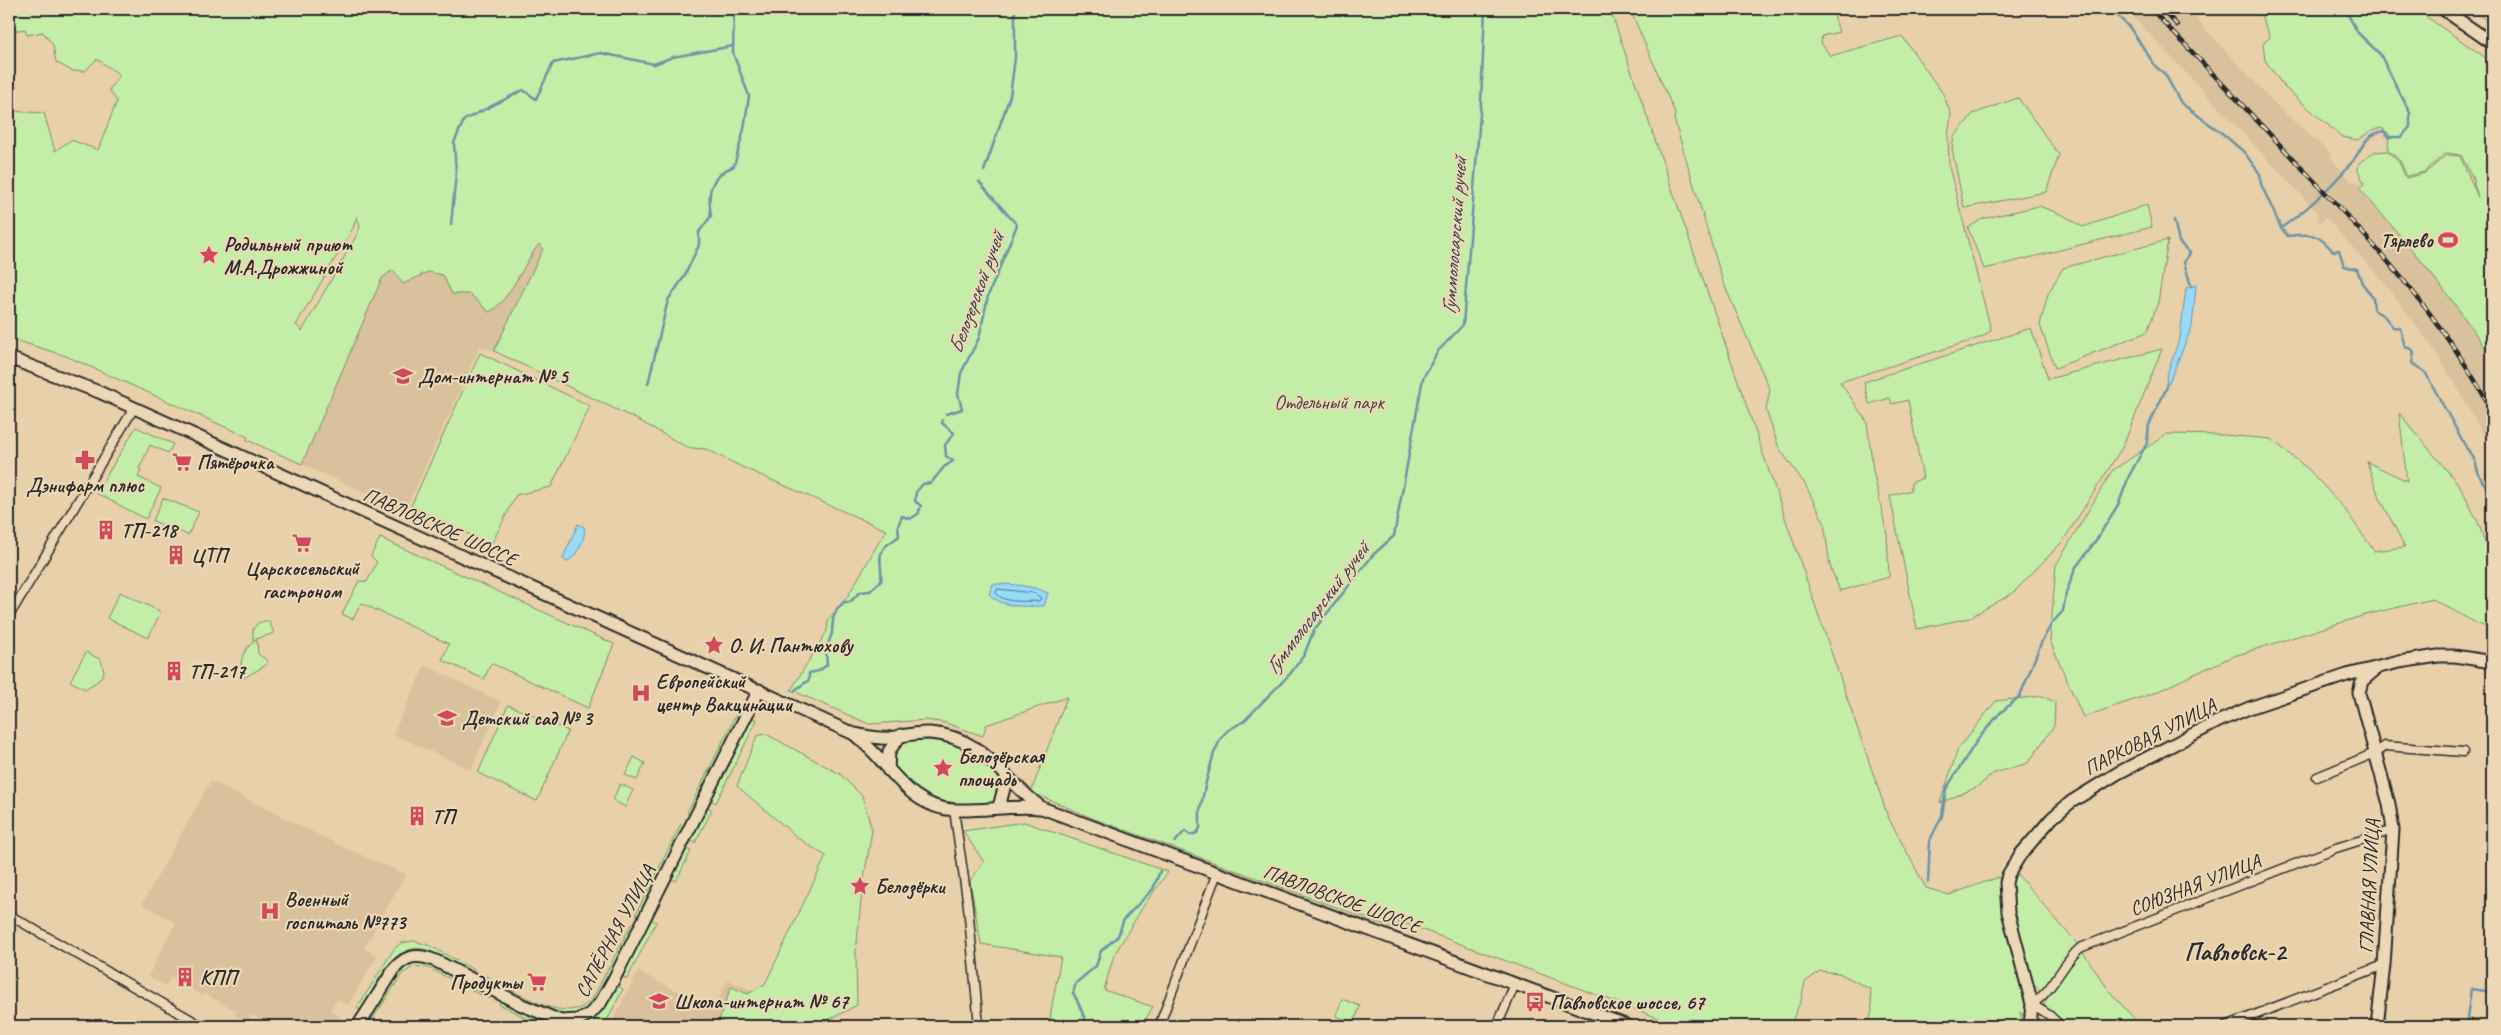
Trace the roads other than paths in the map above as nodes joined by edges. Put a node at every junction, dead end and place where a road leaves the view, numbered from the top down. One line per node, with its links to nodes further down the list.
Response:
1 (2443, 9): 2 (main road)
2 (2492, 43)
3 (9, 358): 4 (main road, ПАВЛОВСКОЕ ШОССЕ)
4 (134, 408): 5 (street); 9 (main road, ПАВЛОВСКОЕ ШОССЕ)
5 (9, 616)
6 (2492, 662): 7 (main road, ПАРКОВАЯ УЛИЦА)
7 (2377, 668): 8 (main road, ПАРКОВАЯ УЛИЦА); 10 (main road)
8 (2347, 675): 10 (main road, ГЛАВНАЯ УЛИЦА); 26 (main road, ПАРКОВАЯ УЛИЦА)
9 (759, 690): 11 (main road, ПАВЛОВСКОЕ ШОССЕ); 28 (main road, САПЁРНАЯ УЛИЦА)
10 (2359, 694): 14 (main road, ГЛАВНАЯ УЛИЦА)
11 (854, 734): 12 (main road, ПАВЛОВСКОЕ ШОССЕ); 15 (main road, ПАВЛОВСКОЕ ШОССЕ)
12 (901, 736): 15 (main road); 17 (main road)
13 (2463, 752): 14 (street)
14 (2376, 753): 16 (street); 21 (main road, ГЛАВНАЯ УЛИЦА)
15 (888, 770): 20 (main road)
16 (2317, 776)
17 (1007, 777): 18 (main road); 19 (main road, ПАВЛОВСКОЕ ШОССЕ)
18 (999, 807): 19 (main road, ПАВЛОВСКОЕ ШОССЕ); 20 (main road)
19 (1042, 808): 22 (main road, ПАВЛОВСКОЕ ШОССЕ)
20 (954, 810): 29 (street)
21 (2393, 830): 24 (main road, ГЛАВНАЯ УЛИЦА); 26 (street, СОЮЗНАЯ УЛИЦА)
22 (1217, 873): 25 (main road, ПАВЛОВСКОЕ ШОССЕ); 30 (street)
23 (9, 915): 27 (street)
24 (2384, 965): 35 (street); 36 (main road, ГЛАВНАЯ УЛИЦА)
25 (1515, 984): 31 (street); 32 (main road, ПАВЛОВСКОЕ ШОССЕ)
26 (2032, 1004): 33 (main road, ПАРКОВАЯ УЛИЦА); 34 (street)
27 (202, 1026)
28 (358, 1026)
29 (979, 1026)
30 (1158, 1026)
31 (1497, 1026)
32 (1628, 1026)
33 (2030, 1026)
34 (2061, 1026)
35 (2226, 1026)
36 (2377, 1026)

